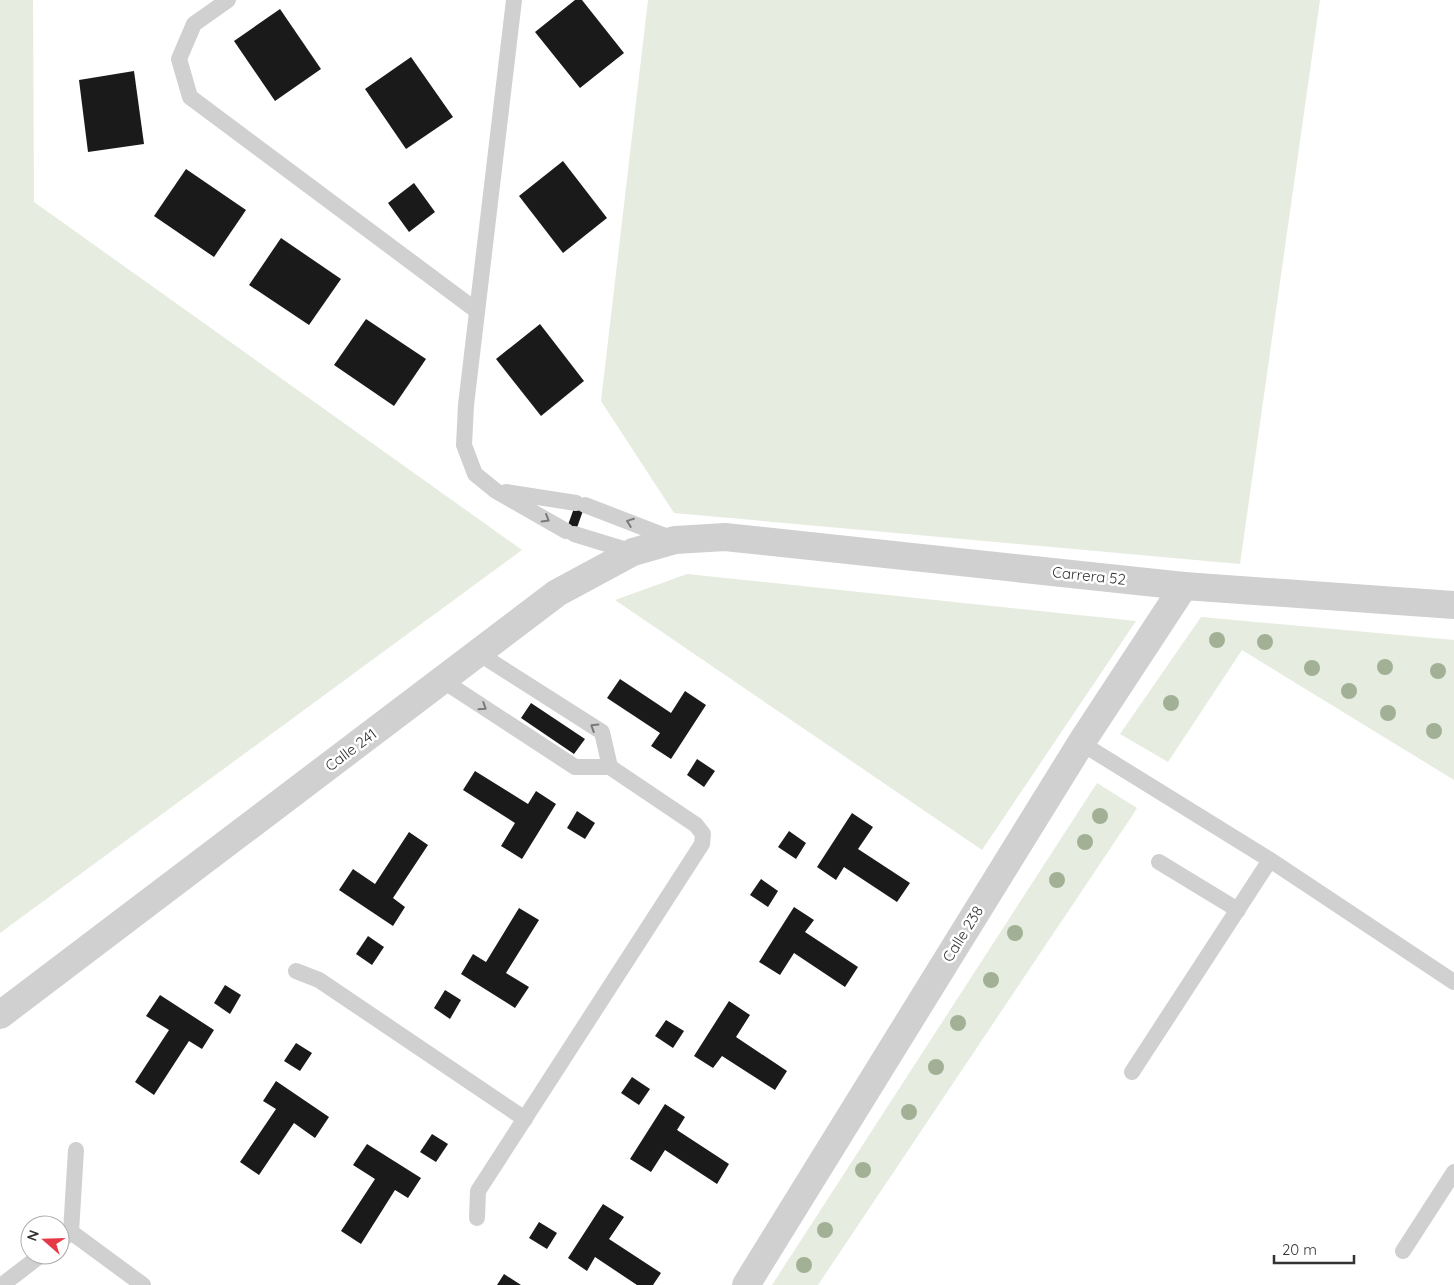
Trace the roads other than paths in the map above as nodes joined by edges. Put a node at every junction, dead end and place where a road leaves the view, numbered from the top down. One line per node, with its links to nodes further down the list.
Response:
1 (228, 0): 3 (lane)
2 (514, 0): 3 (lane)
3 (477, 311): 4 (lane)
4 (496, 491): 6 (lane, one-way to 4); 7 (lane, one-way to 7)
5 (725, 537): 6 (street, Calle 241); 8 (street, Carrera 52)
6 (675, 540): 7 (street, Calle 241)
7 (633, 552): 10 (street, Calle 241)
8 (1184, 586): 9 (street, Carrera 52); 12 (street, Calle 238)
9 (1454, 605)
10 (478, 653): 11 (street, Calle 241); 13 (lane, one-way to 10)
11 (442, 680): 13 (lane, one-way to 13); 19 (street, Calle 241)
12 (1081, 743): 14 (lane); 31 (street, Calle 238)
13 (610, 767): 21 (lane)
14 (1270, 860): 16 (lane); 18 (lane)
15 (1158, 862): 16 (lane)
16 (1238, 910): 20 (lane)
17 (296, 971): 21 (lane)
18 (1454, 982)
19 (0, 1015)
20 (1132, 1072)
21 (525, 1119): 25 (lane)
22 (76, 1150): 24 (lane)
23 (1454, 1172): 27 (lane)
24 (68, 1215)
25 (477, 1218)
26 (70, 1239): 30 (lane)
27 (1403, 1251)
28 (28, 1265): 29 (lane)
29 (2, 1285)
30 (143, 1285)
31 (746, 1285)

